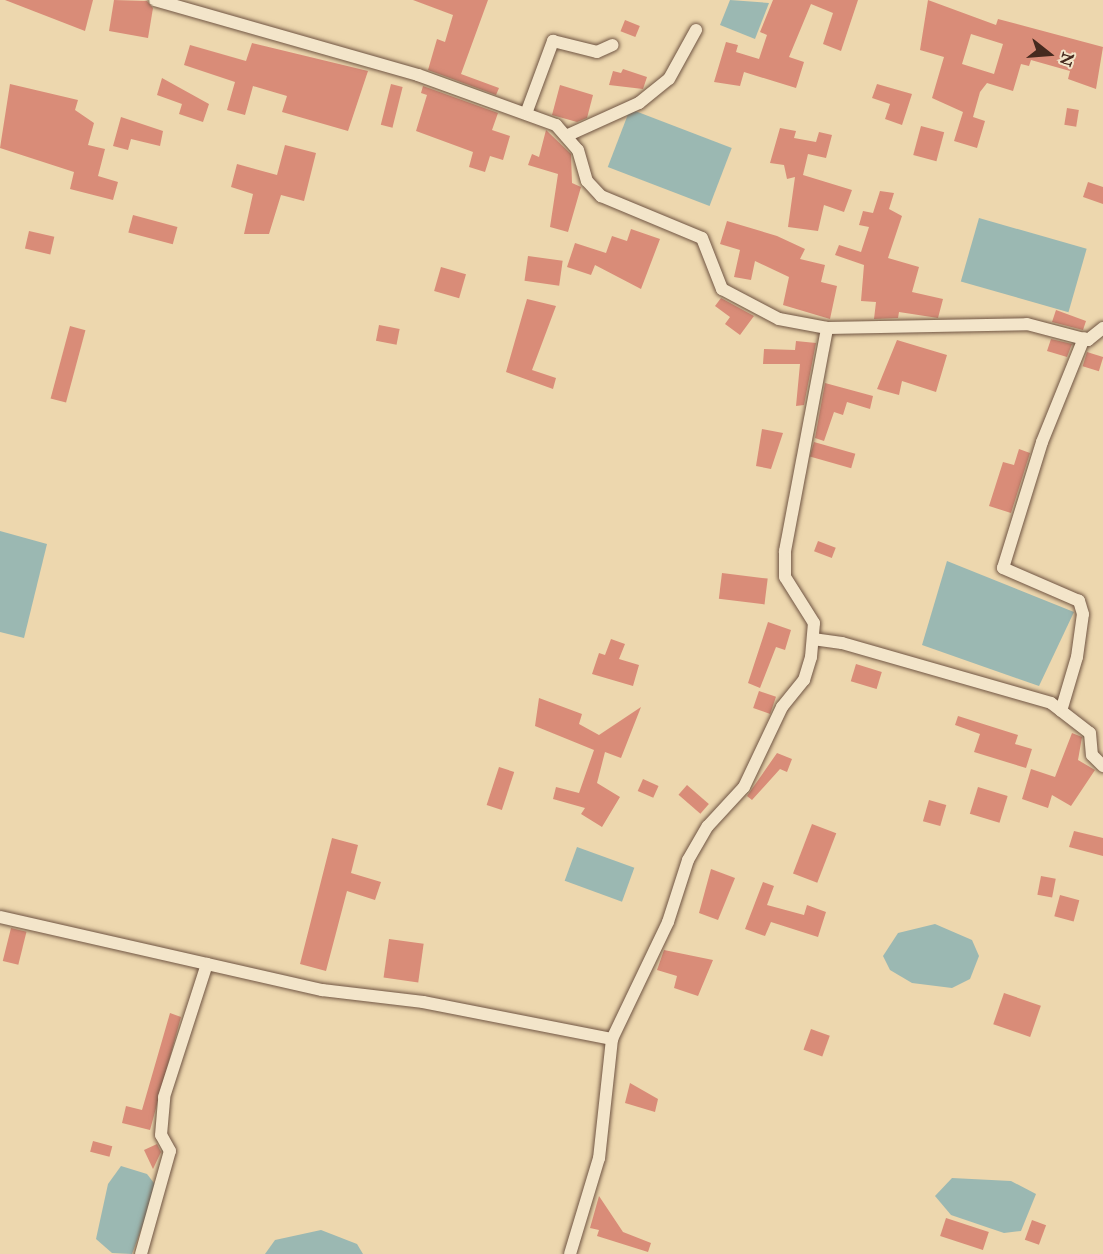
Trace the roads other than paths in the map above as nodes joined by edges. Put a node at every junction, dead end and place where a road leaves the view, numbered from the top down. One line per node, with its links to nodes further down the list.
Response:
1 (155, 0): 4 (street)
2 (696, 30): 5 (street)
3 (613, 45): 4 (street)
4 (527, 111): 5 (street)
5 (566, 136): 6 (street)
6 (827, 328): 8 (street); 9 (street)
7 (1103, 328): 8 (street)
8 (1084, 338): 10 (street)
9 (813, 639): 10 (street); 14 (street)
10 (1061, 711): 11 (street)
11 (1103, 766)
12 (0, 917): 13 (street)
13 (207, 964): 14 (street); 15 (street)
14 (612, 1039): 16 (street)
15 (141, 1254)
16 (570, 1254)

